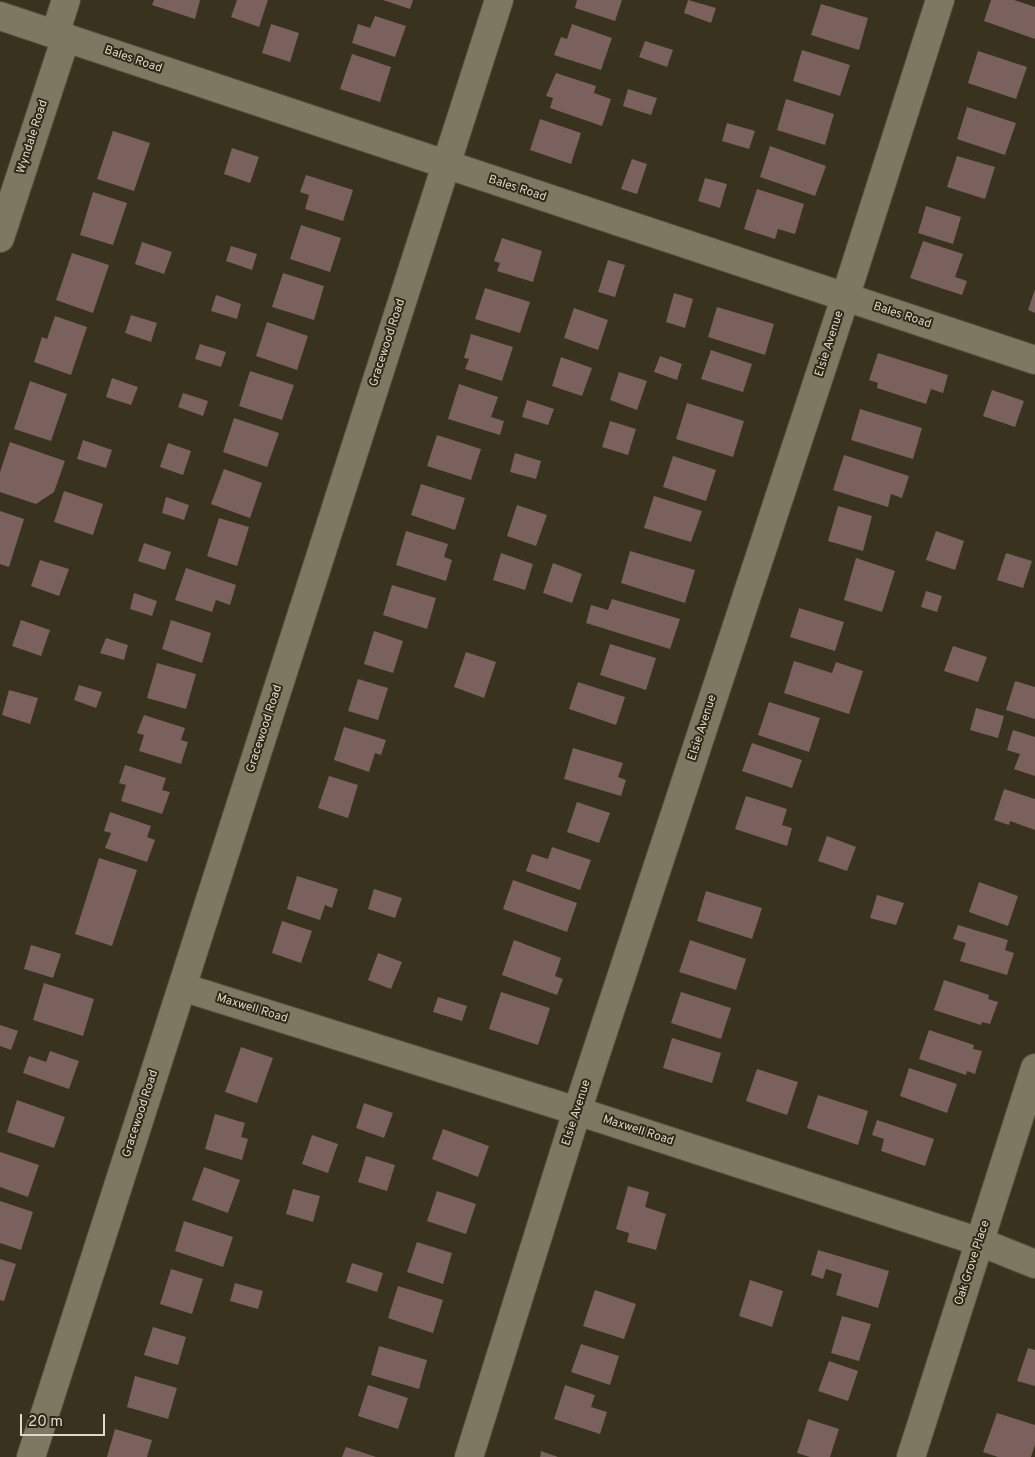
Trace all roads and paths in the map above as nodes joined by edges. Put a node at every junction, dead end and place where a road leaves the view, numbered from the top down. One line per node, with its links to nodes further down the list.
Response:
1 (66, 0): 5 (street, Wyndale Road)
2 (499, 0): 6 (street, Gracewood Road)
3 (940, 0): 8 (street, Elsie Avenue)
4 (0, 16): 5 (street, Bales Road)
5 (61, 36): 6 (street, Bales Road); 7 (street, Wyndale Road)
6 (445, 165): 8 (street, Bales Road); 10 (street, Gracewood Road)
7 (0, 238)
8 (845, 298): 9 (street, Bales Road); 12 (street, Elsie Avenue)
9 (1035, 360)
10 (182, 987): 12 (street, Maxwell Road); 15 (street, Gracewood Road)
11 (1035, 1068): 13 (street, Oak Grove Place)
12 (577, 1111): 13 (street, Maxwell Road); 16 (street, Elsie Avenue)
13 (980, 1242): 14 (street, Maxwell Road); 17 (street, Oak Grove Place)
14 (1035, 1264)
15 (31, 1457)
16 (469, 1457)
17 (911, 1457)

